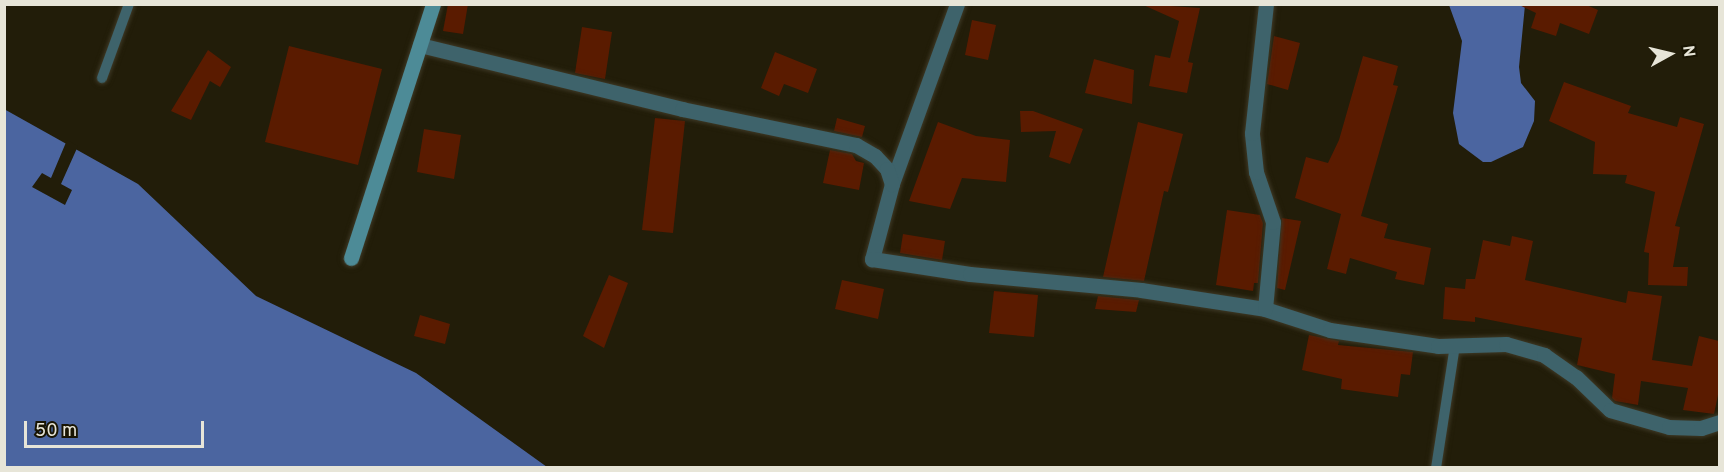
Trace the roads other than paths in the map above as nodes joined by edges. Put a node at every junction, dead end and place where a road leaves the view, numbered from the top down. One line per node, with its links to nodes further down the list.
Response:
1 (129, 4): 6 (lane)
2 (433, 4): 5 (street)
3 (957, 4): 7 (street)
4 (1266, 4): 9 (street)
5 (420, 45): 7 (street); 8 (street)
6 (102, 78)
7 (892, 184): 9 (street)
8 (351, 258)
9 (1265, 309): 10 (street)
10 (1455, 345): 11 (street); 12 (lane)
11 (1719, 422)
12 (1436, 468)

